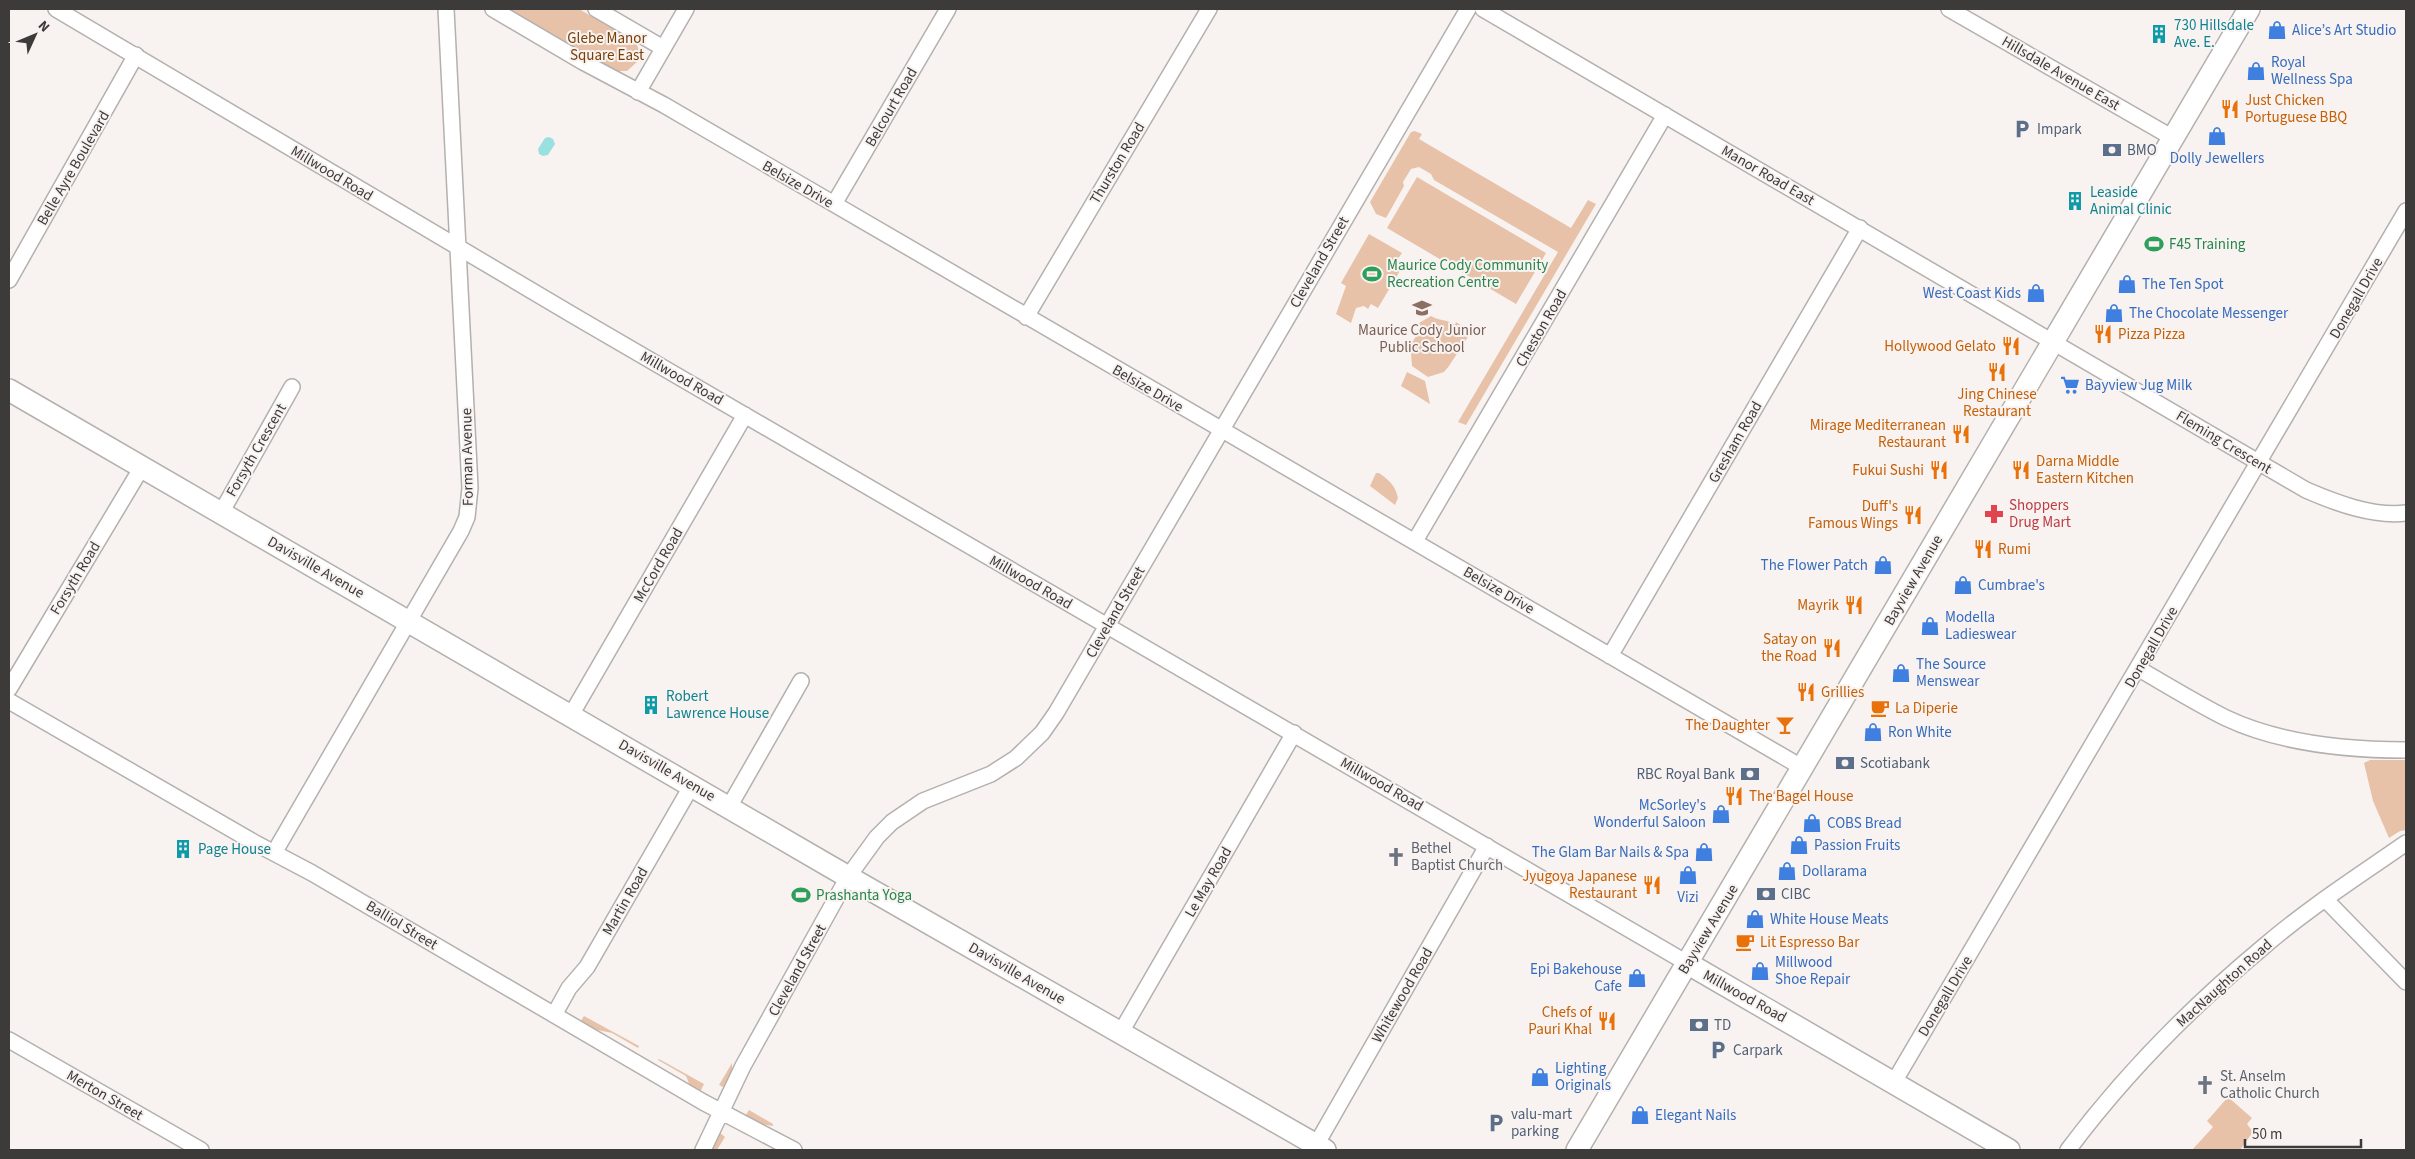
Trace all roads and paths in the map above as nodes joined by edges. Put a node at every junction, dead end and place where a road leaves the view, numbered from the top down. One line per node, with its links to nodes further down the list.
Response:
1 (56, 9): 13 (street, Millwood Road)
2 (446, 9): 20 (street, Forman Avenue)
3 (493, 9): 14 (street, Belsize Drive)
4 (596, 9): 12 (street)
5 (686, 9): 12 (street)
6 (948, 9): 17 (street, Belcourt Road)
7 (1209, 9): 22 (street, Thurston Road)
8 (1468, 9): 27 (street, Cleveland Street)
9 (1483, 9): 15 (street, Manor Road East)
10 (1949, 9): 16 (street, Hillsdale Avenue East)
11 (2249, 9): 16 (street, Bayview Avenue)
12 (663, 48): 14 (street)
13 (136, 55): 20 (street, Millwood Road); 21 (street, Belle Ayre Boulevard)
14 (638, 92): 17 (street, Belsize Drive)
15 (1665, 115): 19 (street, Manor Road East); 32 (street, Cheston Road)
16 (2172, 138): 23 (street, Bayview Avenue)
17 (834, 204): 22 (street, Belsize Drive)
18 (2406, 211): 28 (street, Donegall Drive)
19 (1860, 228): 23 (street, Manor Road East); 35 (street, Gresham Road)
20 (459, 246): 26 (street, Millwood Road); 33 (street, Forman Avenue)
21 (9, 280)
22 (1026, 316): 27 (street, Belsize Drive)
23 (2053, 342): 28 (street, Fleming Crescent); 43 (street, Bayview Avenue)
24 (292, 387): 30 (street, Forsyth Crescent)
25 (9, 390): 29 (street, Davisville Avenue)
26 (745, 414): 34 (street, Millwood Road); 40 (street, McCord Road)
27 (1221, 430): 32 (street, Belsize Drive); 34 (street, Cleveland Street)
28 (2260, 462): 31 (street, Fleming Crescent); 36 (street, Donegall Drive)
29 (142, 467): 30 (street, Davisville Avenue); 38 (street, Forsyth Road)
30 (221, 513): 33 (street, Davisville Avenue)
31 (2406, 513)
32 (1415, 541): 35 (street, Belsize Drive)
33 (410, 621): 40 (street, Davisville Avenue); 48 (street, Forman Avenue)
34 (1107, 625): 41 (street, Millwood Road); 49 (street, Cleveland Street)
35 (1610, 656): 43 (street, Belsize Drive)
36 (2138, 668): 42 (street); 56 (street, Donegall Drive)
37 (801, 681): 45 (street)
38 (9, 689)
39 (9, 701): 48 (street, Balliol Street)
40 (571, 715): 44 (street, Davisville Avenue)
41 (1294, 732): 47 (street, Millwood Road); 54 (street, Le May Road)
42 (2406, 750)
43 (1803, 768): 51 (street, Bayview Avenue)
44 (692, 785): 45 (street, Davisville Avenue); 53 (street, Martin Road)
45 (729, 806): 49 (street, Davisville Avenue)
46 (2406, 843): 50 (street, MacNaughton Road)
47 (1488, 846): 51 (street, Millwood Road); 58 (street, Whitewood Road)
48 (274, 853): 53 (street, Balliol Street)
49 (848, 877): 54 (street, Davisville Avenue); 57 (street, Cleveland Street)
50 (2325, 899): 52 (street); 64 (street, MacNaughton Road)
51 (1687, 963): 56 (street, Millwood Road); 62 (street, Bayview Avenue)
52 (2406, 982)
53 (554, 1015): 57 (street, Balliol Street)
54 (1121, 1032): 58 (street, Davisville Avenue)
55 (9, 1040): 59 (street, Merton Street)
56 (1894, 1082): 63 (street, Millwood Road)
57 (721, 1113): 60 (street, Cleveland Street); 61 (street, Balliol Street)
58 (1320, 1148)
59 (201, 1150)
60 (703, 1150)
61 (794, 1150)
62 (1577, 1150)
63 (2009, 1150)
64 (2068, 1150)

